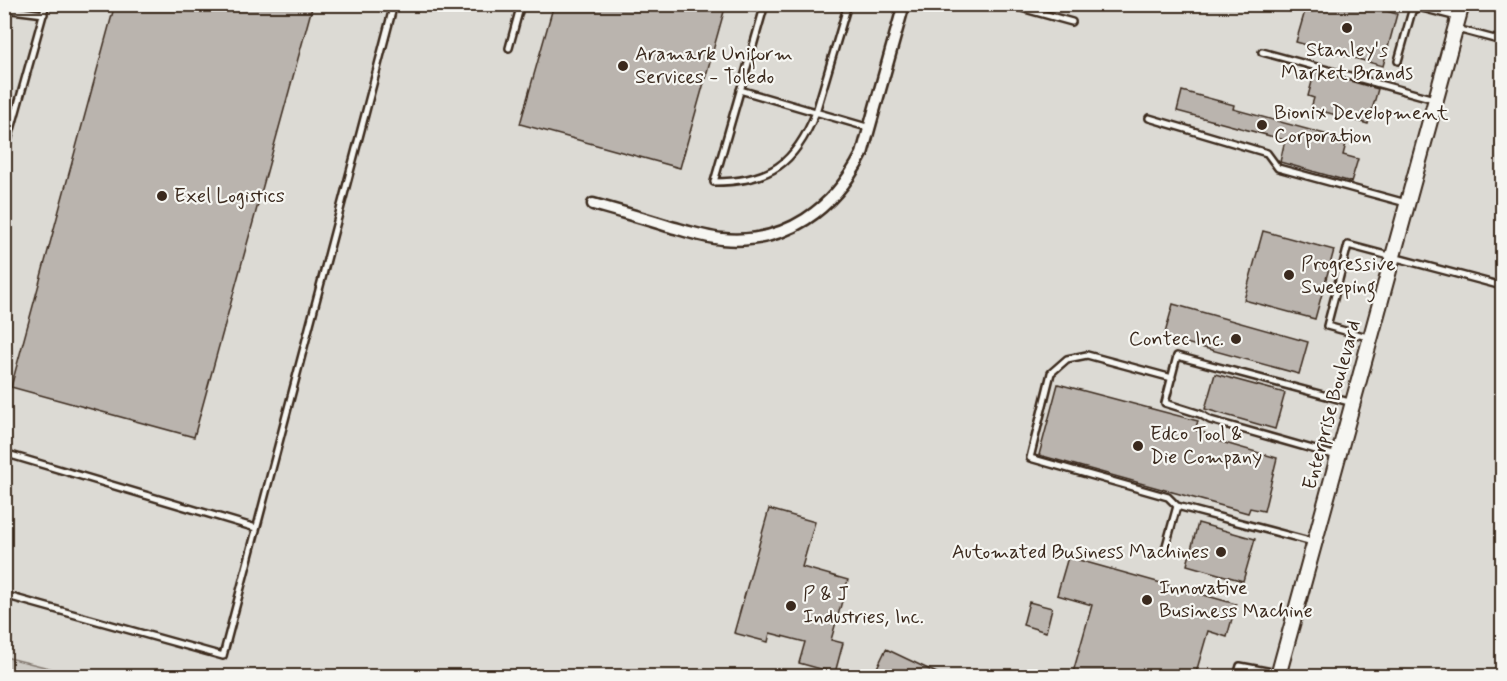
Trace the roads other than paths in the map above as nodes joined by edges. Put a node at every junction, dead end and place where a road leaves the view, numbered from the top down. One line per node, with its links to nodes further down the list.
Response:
1 (46, 4): 9 (lane)
2 (394, 4): 32 (lane)
3 (521, 4): 13 (lane)
4 (765, 4): 16 (lane)
5 (848, 4): 18 (lane)
6 (904, 4): 20 (street)
7 (1007, 4): 11 (lane)
8 (4, 9): 9 (lane)
9 (44, 14): 21 (lane)
10 (1458, 17): 12 (lane); 15 (lane); 17 (street, Enterprise Boulevard)
11 (1072, 22)
12 (1503, 41)
13 (509, 48)
14 (1262, 52): 17 (lane)
15 (1398, 61)
16 (740, 90): 18 (lane); 18 (lane)
17 (1436, 99): 22 (street, Enterprise Boulevard)
18 (816, 112): 20 (lane)
19 (1149, 118): 22 (lane)
20 (870, 128): 23 (street)
21 (4, 155)
22 (1407, 203): 24 (street, Enterprise Boulevard)
23 (593, 204)
24 (1393, 257): 25 (lane); 26 (street, Enterprise Boulevard); 26 (lane)
25 (1503, 286)
26 (1371, 338): 28 (street, Enterprise Boulevard)
27 (1172, 378): 28 (lane); 30 (lane); 31 (lane)
28 (1353, 403): 30 (street, Enterprise Boulevard)
29 (4, 453): 32 (lane)
30 (1338, 456): 33 (street, Enterprise Boulevard)
31 (1177, 506): 33 (lane); 34 (lane)
32 (256, 528): 35 (lane)
33 (1315, 543): 36 (street, Enterprise Boulevard)
34 (1164, 553)
35 (4, 595)
36 (1279, 675): 37 (lane)
37 (1237, 676)

